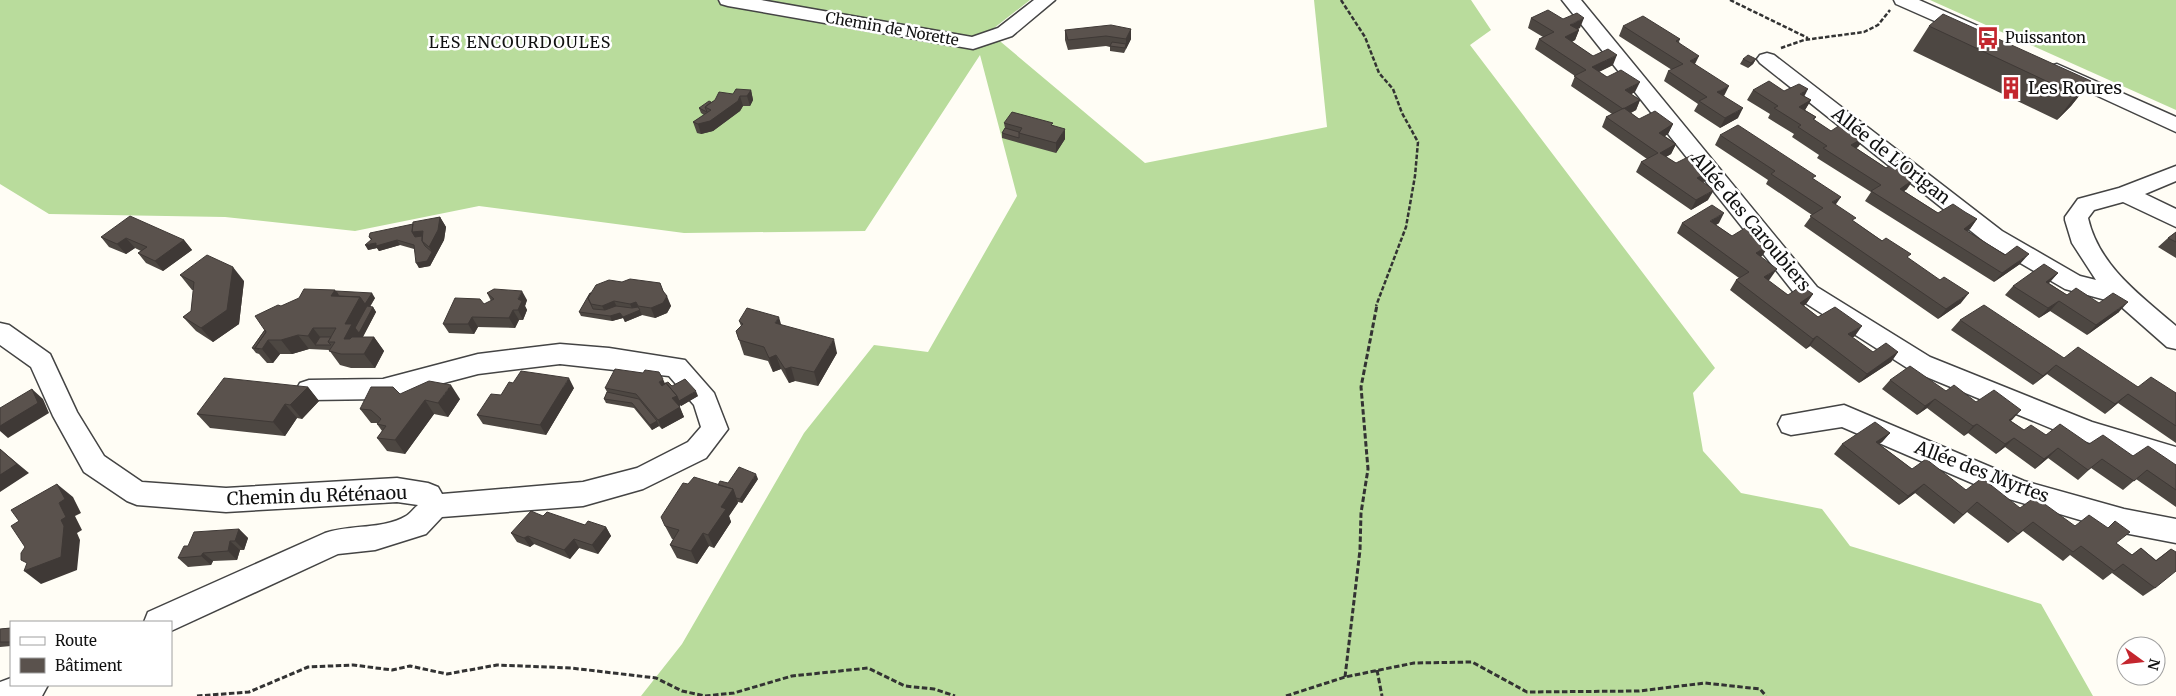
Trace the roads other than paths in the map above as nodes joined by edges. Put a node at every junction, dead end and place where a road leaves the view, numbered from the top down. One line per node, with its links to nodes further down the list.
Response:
1 (728, 0): 2 (street, Chemin de Norette)
2 (1046, 0)
3 (1570, 0): 17 (street, Allée des Caroubiers)
4 (1904, 1): 5 (street)
5 (1988, 38)
6 (1767, 59): 12 (street, Allée de L'Origan)
7 (2040, 62): 8 (street)
8 (2176, 125)
9 (2176, 173): 10 (street)
10 (2126, 194): 11 (street); 12 (street)
11 (2176, 219)
12 (2126, 296): 14 (street)
13 (0, 332): 18 (street, Chemin du Réténaou)
14 (2176, 340)
15 (308, 390): 18 (street)
16 (1791, 424): 19 (street, Allée des Myrtes)
17 (2176, 458)
18 (435, 506): 20 (street, Chemin du Réténaou)
19 (2176, 531)
20 (161, 621)
21 (30, 686): 22 (street)
22 (1, 696)

